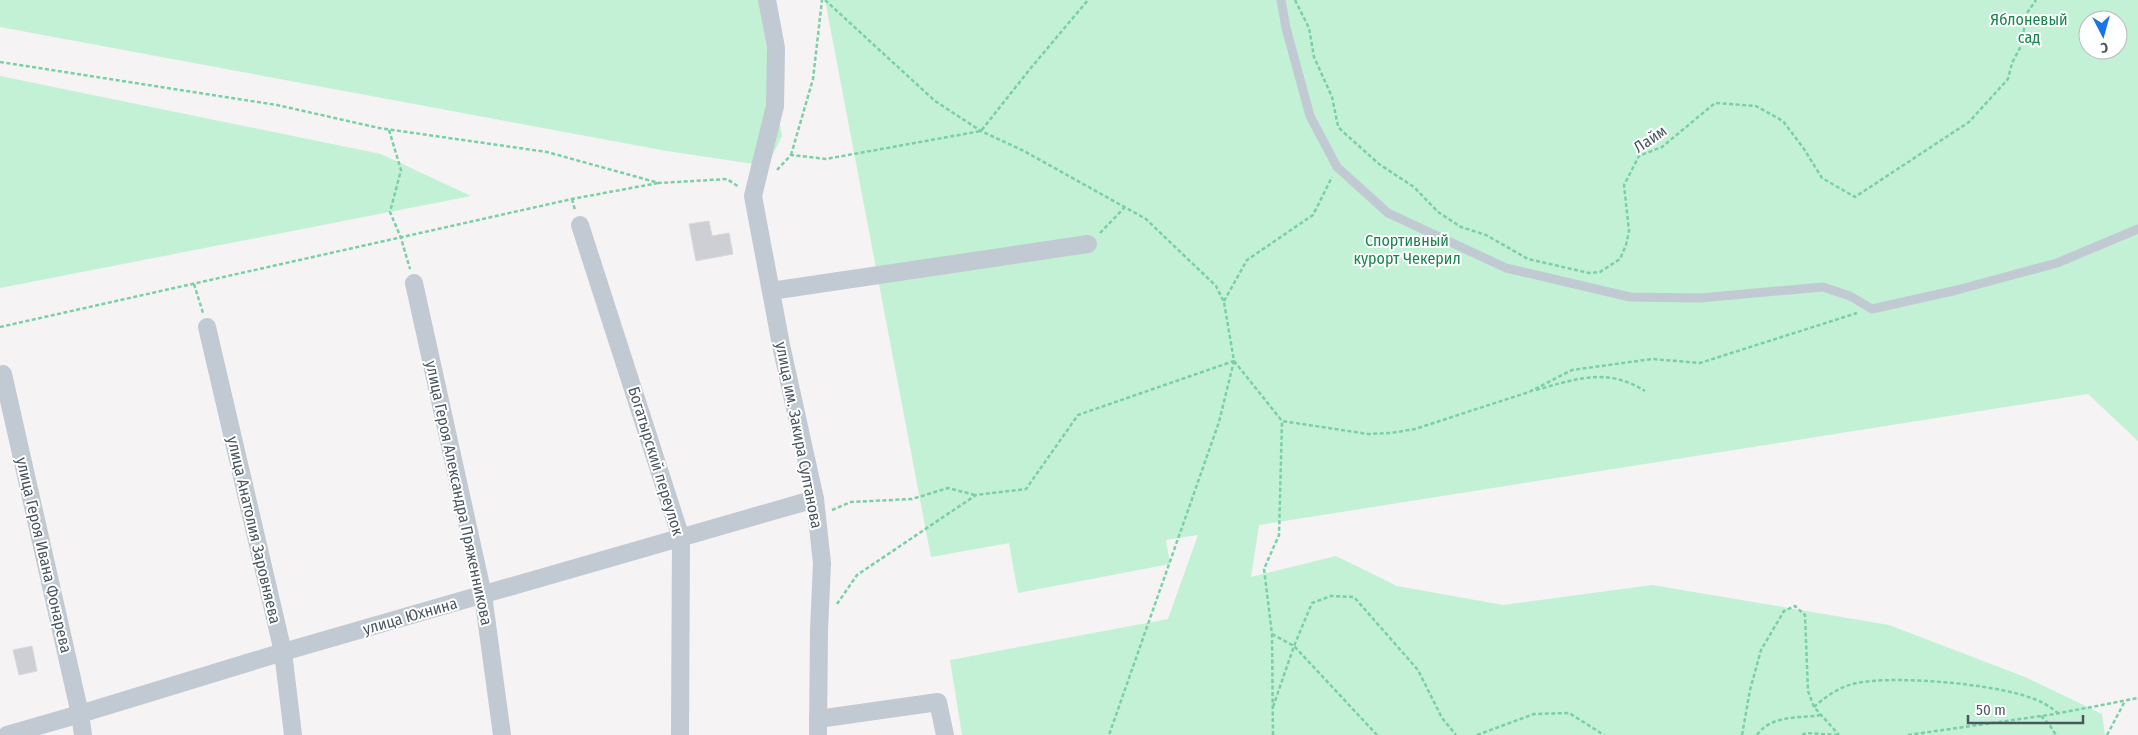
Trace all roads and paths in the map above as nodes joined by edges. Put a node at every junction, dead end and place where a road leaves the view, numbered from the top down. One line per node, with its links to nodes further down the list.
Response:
1 (768, 0): 14 (street)
2 (823, 0): 9 (path); 10 (path)
3 (1088, 0): 9 (path)
4 (1281, 0): 11 (lane)
5 (1296, 0): 6 (path, Лайм)
6 (2036, 0)
7 (0, 62): 8 (path)
8 (389, 130): 13 (path); 18 (path)
9 (982, 131): 10 (path); 15 (path)
10 (791, 155): 12 (path)
11 (1338, 167): 23 (path); 24 (lane)
12 (772, 176)
13 (658, 183): 14 (path); 18 (path)
14 (753, 196): 22 (street, улица им. Закира Султанова)
15 (1125, 207): 19 (path); 23 (path)
16 (580, 225): 34 (street, Богатырский переулок)
17 (2138, 229): 24 (lane)
18 (401, 238): 20 (path); 21 (path)
19 (1088, 244): 22 (street)
20 (414, 283): 35 (street, улица Героя Александра Пряженникова)
21 (194, 284): 25 (path); 26 (path)
22 (770, 291): 33 (street, улица им. Закира Султанова)
23 (1224, 302): 27 (path)
24 (1872, 309): 30 (path)
25 (0, 327)
26 (207, 327): 39 (street, улица Анатолия Заровняева)
27 (1234, 361): 31 (path); 32 (path); 55 (path)
28 (3, 374): 44 (street, улица Героя Ивана Фонарева)
29 (1645, 391): 30 (path)
30 (1529, 392): 31 (path)
31 (1282, 421): 37 (path)
32 (976, 495): 33 (path); 36 (path)
33 (816, 507): 34 (street, улица Юхнина); 48 (street, улица им. Закира Султанова)
34 (681, 538): 35 (street, улица Юхнина); 53 (street, Богатырский переулок)
35 (483, 595): 39 (street, улица Юхнина); 52 (street, улица Героя Александра Пряженникова)
36 (835, 607)
37 (1272, 634): 38 (path); 42 (path)
38 (1294, 646): 42 (path); 57 (path); 58 (path)
39 (283, 652): 44 (street, улица Юхнина); 51 (street, улица Анатолия Заровняева)
40 (2138, 698): 41 (path)
41 (2126, 701): 45 (path); 67 (path)
42 (1273, 707): 56 (path)
43 (1814, 707): 45 (path); 46 (path); 61 (path)
44 (80, 714): 49 (street, улица Юхнина); 50 (street, улица Героя Ивана Фонарева)
45 (2059, 714): 47 (path)
46 (1821, 715): 62 (path); 64 (path)
47 (2041, 716): 65 (path); 66 (path)
48 (818, 727): 54 (street)
49 (6, 735)
50 (83, 735)
51 (293, 735)
52 (502, 735)
53 (680, 735)
54 (945, 735)
55 (1108, 735)
56 (1273, 735)
57 (1377, 735)
58 (1456, 735)
59 (1477, 735): 60 (path)
60 (1604, 735)
61 (1742, 735)
62 (1757, 735)
63 (1802, 735): 64 (path)
64 (1839, 735)
65 (1908, 735)
66 (2056, 735)
67 (2107, 735)

